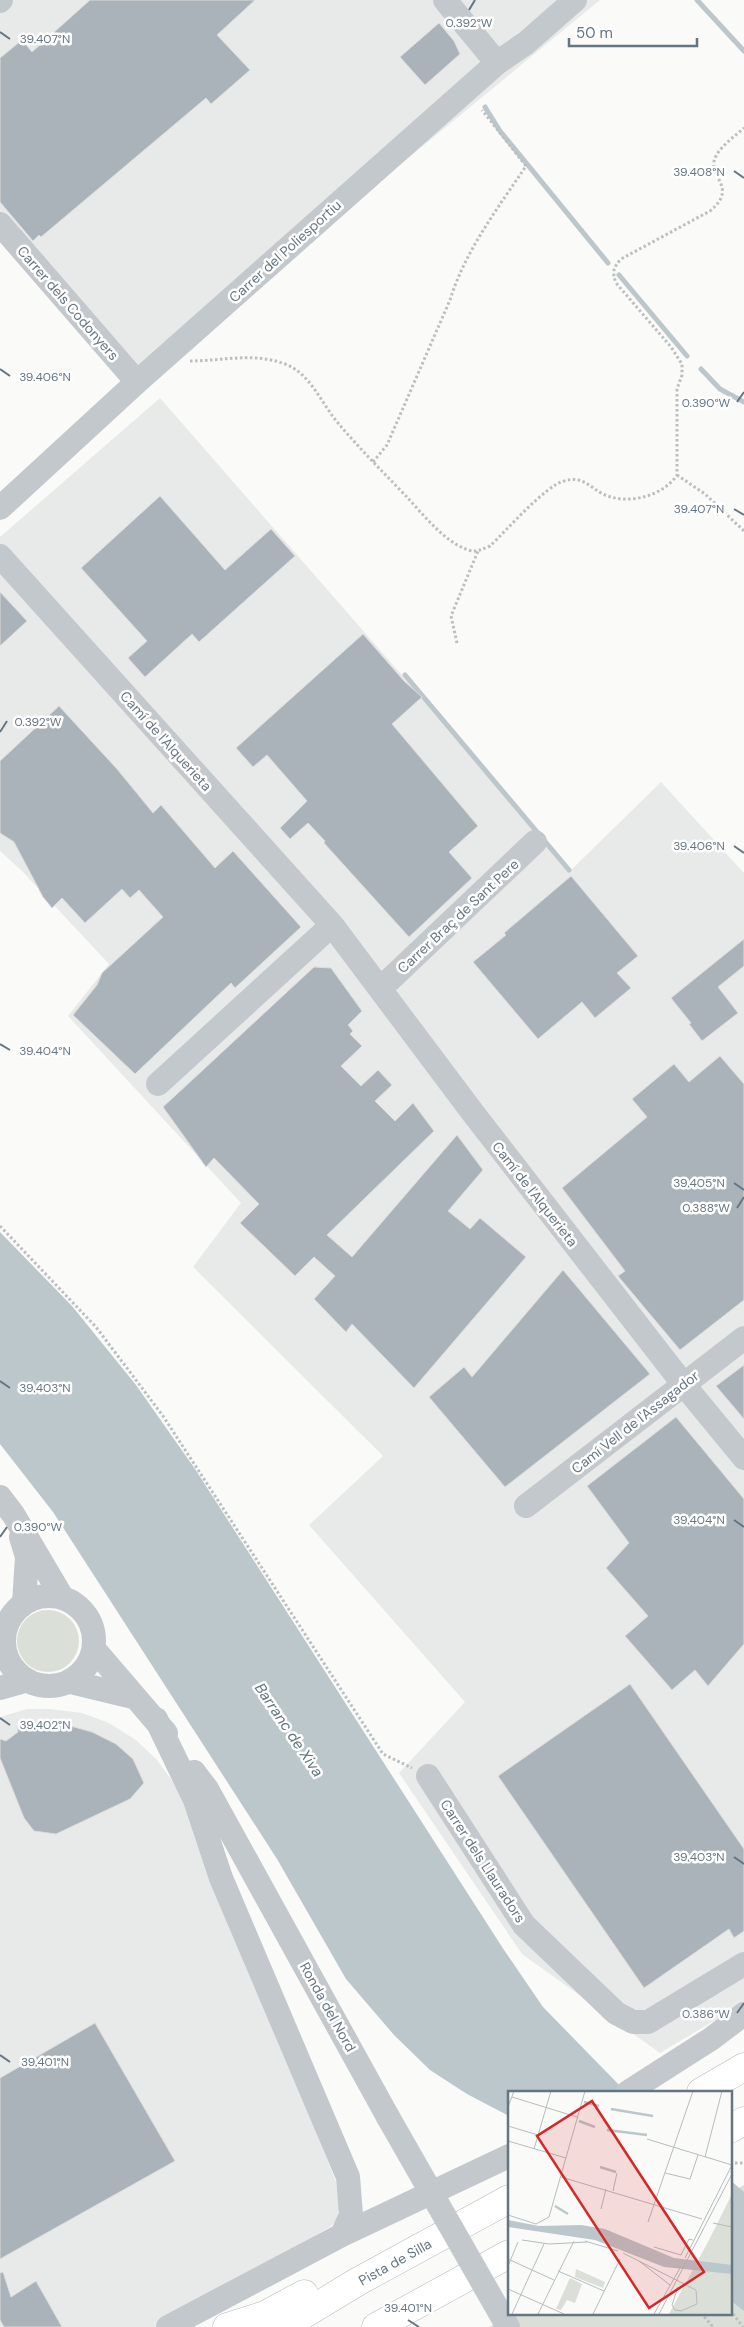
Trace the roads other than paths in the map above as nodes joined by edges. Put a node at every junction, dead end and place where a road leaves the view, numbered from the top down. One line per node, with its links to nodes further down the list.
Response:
1 (445, 0): 3 (street)
2 (575, 0): 3 (street, Carrer del Poliesportiu)
3 (498, 63): 5 (street, Carrer del Poliesportiu)
4 (0, 224): 5 (street, Carrer dels Codonyers)
5 (137, 382): 6 (street, Carrer del Poliesportiu)
6 (0, 508)
7 (0, 556): 9 (street, Camí de l'Alquerieta)
8 (535, 842): 10 (street, Carrer Braç de Sant Pere)
9 (332, 926): 10 (street, Camí de l'Alquerieta); 11 (street)
10 (380, 990): 13 (street, Camí de l'Alquerieta)
11 (158, 1084)
12 (744, 1338): 13 (street, Camí Vell de l'Assagador)
13 (684, 1385): 14 (street, Camí de l'Alquerieta); 16 (street, Camí Vell de l'Assagador)
14 (744, 1458)
15 (7, 1506): 17 (street); 18 (street)
16 (526, 1506)
17 (62, 1598): 18 (street); 20 (street)
18 (24, 1603): 19 (street)
19 (2, 1647): 21 (street)
20 (94, 1649): 22 (street); 24 (street, Ronda del Nord)
21 (25, 1680): 22 (street); 23 (street)
22 (71, 1682): 24 (street)
23 (0, 1688)
24 (133, 1697): 25 (street, Ronda del Nord)
25 (156, 1719): 36 (street); 45 (street, Ronda del Nord, bridge)
26 (428, 1776): 27 (street, Carrer dels Llauradors)
27 (744, 1964)
28 (744, 2014): 30 (street)
29 (744, 2067): 31 (highway)
30 (631, 2091)
31 (703, 2091)
32 (744, 2121): 33 (highway)
33 (732, 2128)
34 (508, 2156): 36 (street)
35 (508, 2201): 38 (highway, Pista de Silla)
36 (342, 2235): 40 (street)
37 (508, 2255): 39 (highway)
38 (357, 2282): 41 (highway); 42 (highway, Pista de Silla)
39 (410, 2310): 43 (highway); 44 (highway)
40 (168, 2327)
41 (227, 2327)
42 (283, 2327)
43 (376, 2327)
44 (389, 2327)
45 (508, 2327)

